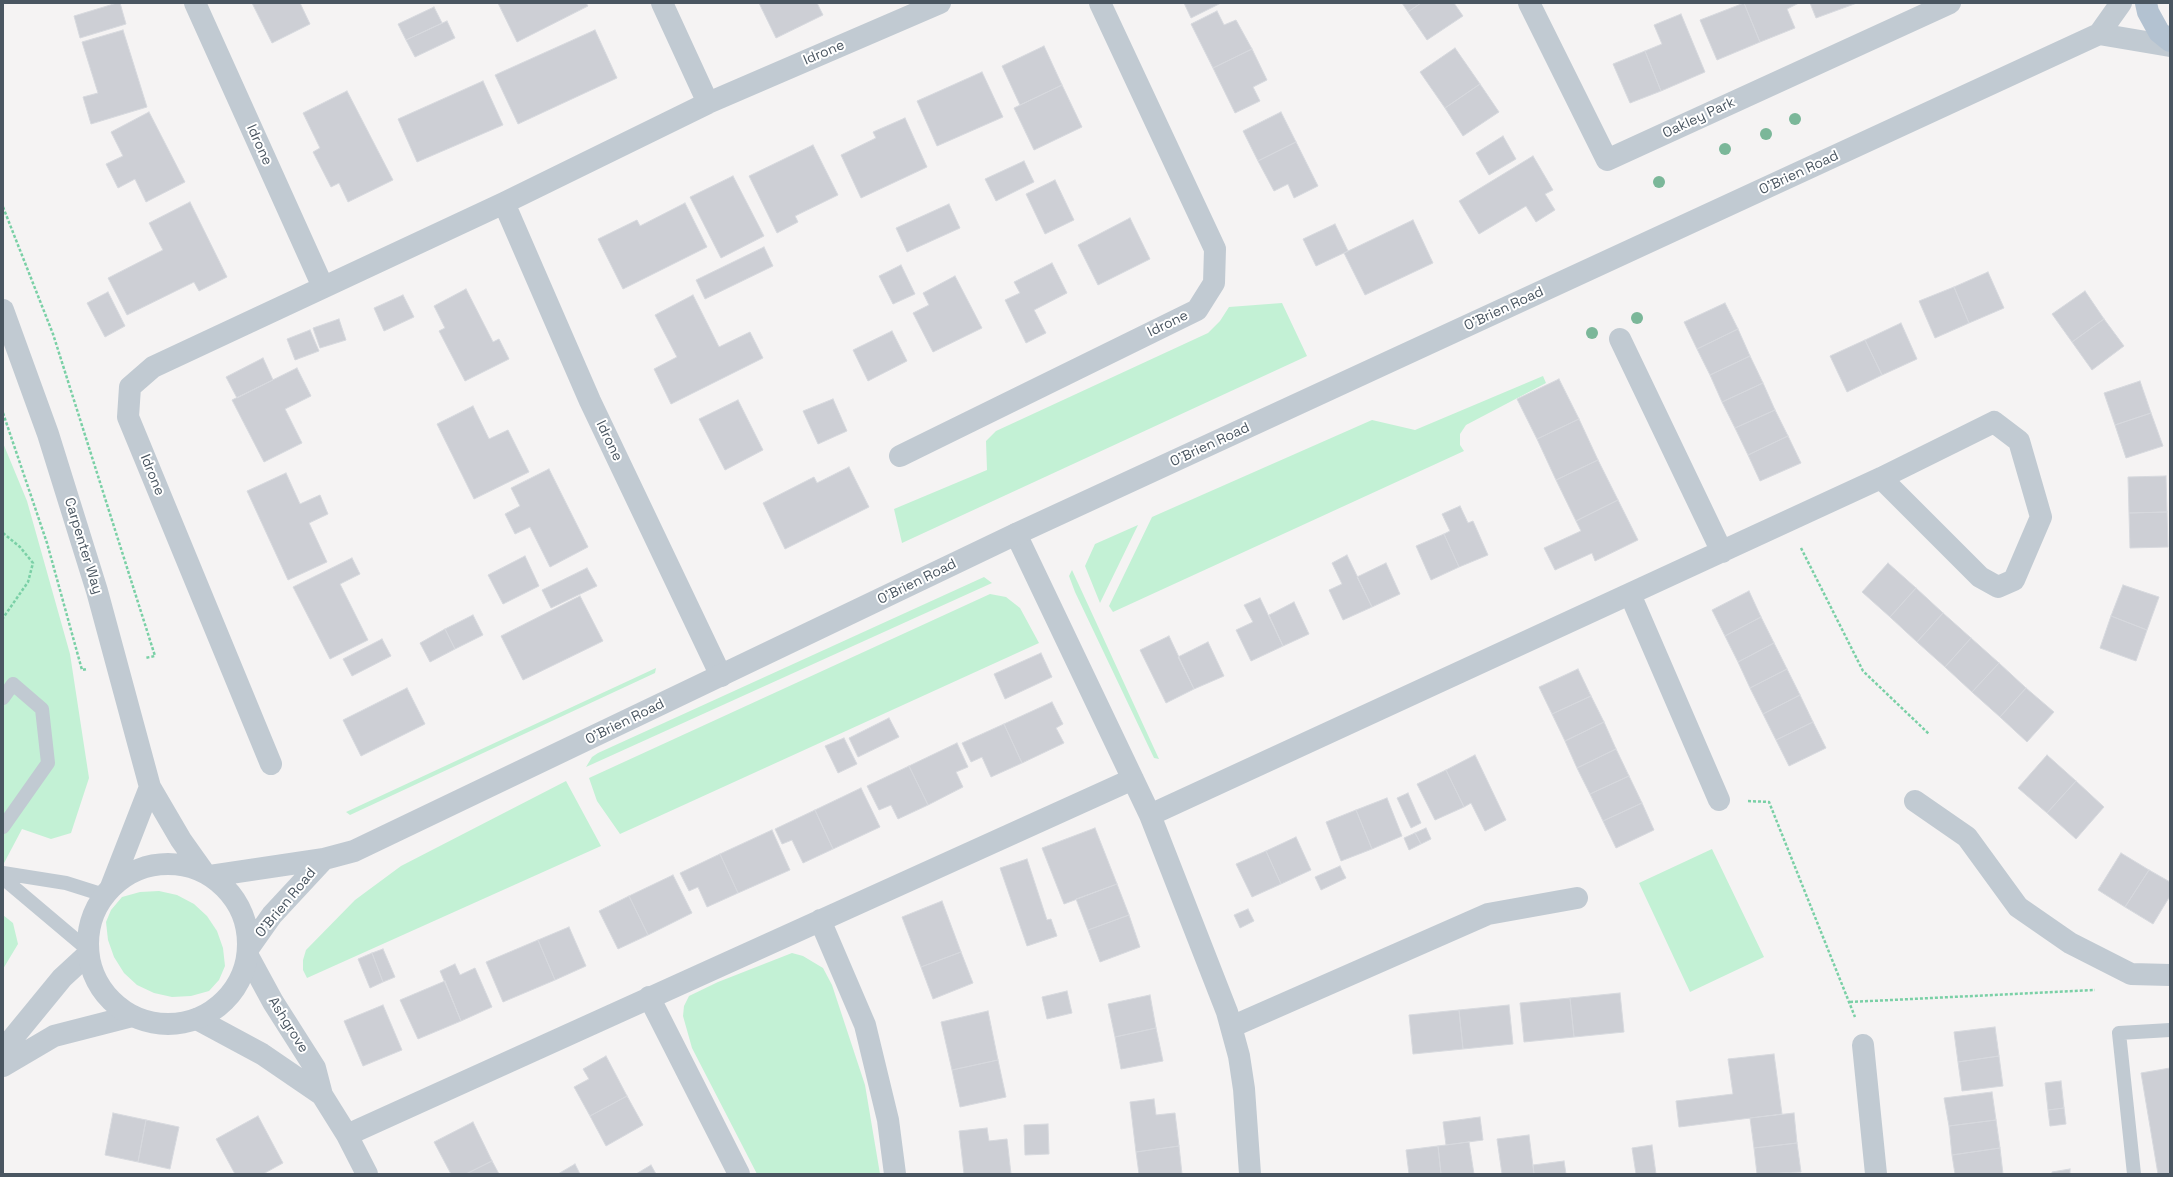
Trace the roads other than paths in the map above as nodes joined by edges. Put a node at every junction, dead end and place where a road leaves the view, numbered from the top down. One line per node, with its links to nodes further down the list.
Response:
1 (195, 3): 14 (street, Idrone)
2 (662, 3): 12 (street)
3 (940, 3): 12 (street, Idrone)
4 (1100, 3): 17 (street, Idrone)
5 (1529, 3): 6 (street, Oakley Park)
6 (1950, 3)
7 (2121, 3): 9 (street, O'Brien Road)
8 (2146, 3): 10 (main road)
9 (2099, 34): 11 (street); 19 (street, O'Brien Road)
10 (2170, 41)
11 (2170, 46)
12 (708, 102): 13 (street, Idrone)
13 (504, 203): 14 (street, Idrone); 22 (street, Idrone)
14 (323, 287): 24 (street, Idrone)
15 (3, 310): 26 (street, Carpenter Way)
16 (1620, 339): 20 (street)
17 (900, 456)
18 (1881, 478): 18 (street); 20 (street)
19 (1016, 534): 22 (street, O'Brien Road); 25 (street)
20 (1722, 552): 21 (street)
21 (1630, 594): 27 (street); 29 (street)
22 (720, 676): 31 (street, O'Brien Road)
23 (3, 698): 30 (lane)
24 (271, 764)
25 (1133, 779): 29 (street); 37 (street)
26 (150, 787): 33 (street, Carpenter Way); 35 (street)
27 (1719, 800)
28 (1915, 801): 40 (street)
29 (1150, 815): 44 (street)
30 (3, 827)
31 (324, 859): 33 (street, O'Brien Road); 39 (street, O'Brien Road)
32 (3, 873): 35 (lane)
33 (207, 874): 35 (street); 39 (street)
34 (3, 878): 38 (lane)
35 (107, 891): 38 (street)
36 (1577, 898): 44 (street)
37 (820, 920): 41 (street); 53 (street)
38 (87, 951): 42 (street); 47 (street)
39 (248, 952): 43 (street); 49 (street, Ashgrove)
40 (2170, 975)
41 (649, 997): 50 (street); 52 (street)
42 (132, 1016): 43 (street); 48 (street)
43 (197, 1019): 49 (street, Ashgrove)
44 (1231, 1027): 54 (street)
45 (2170, 1030): 56 (lane)
46 (1863, 1045): 55 (street)
47 (3, 1050)
48 (3, 1066)
49 (322, 1095): 50 (street, Ashgrove)
50 (347, 1135): 51 (street, Ashgrove)
51 (367, 1174)
52 (739, 1174)
53 (895, 1174)
54 (1250, 1174)
55 (1876, 1174)
56 (2134, 1174)

